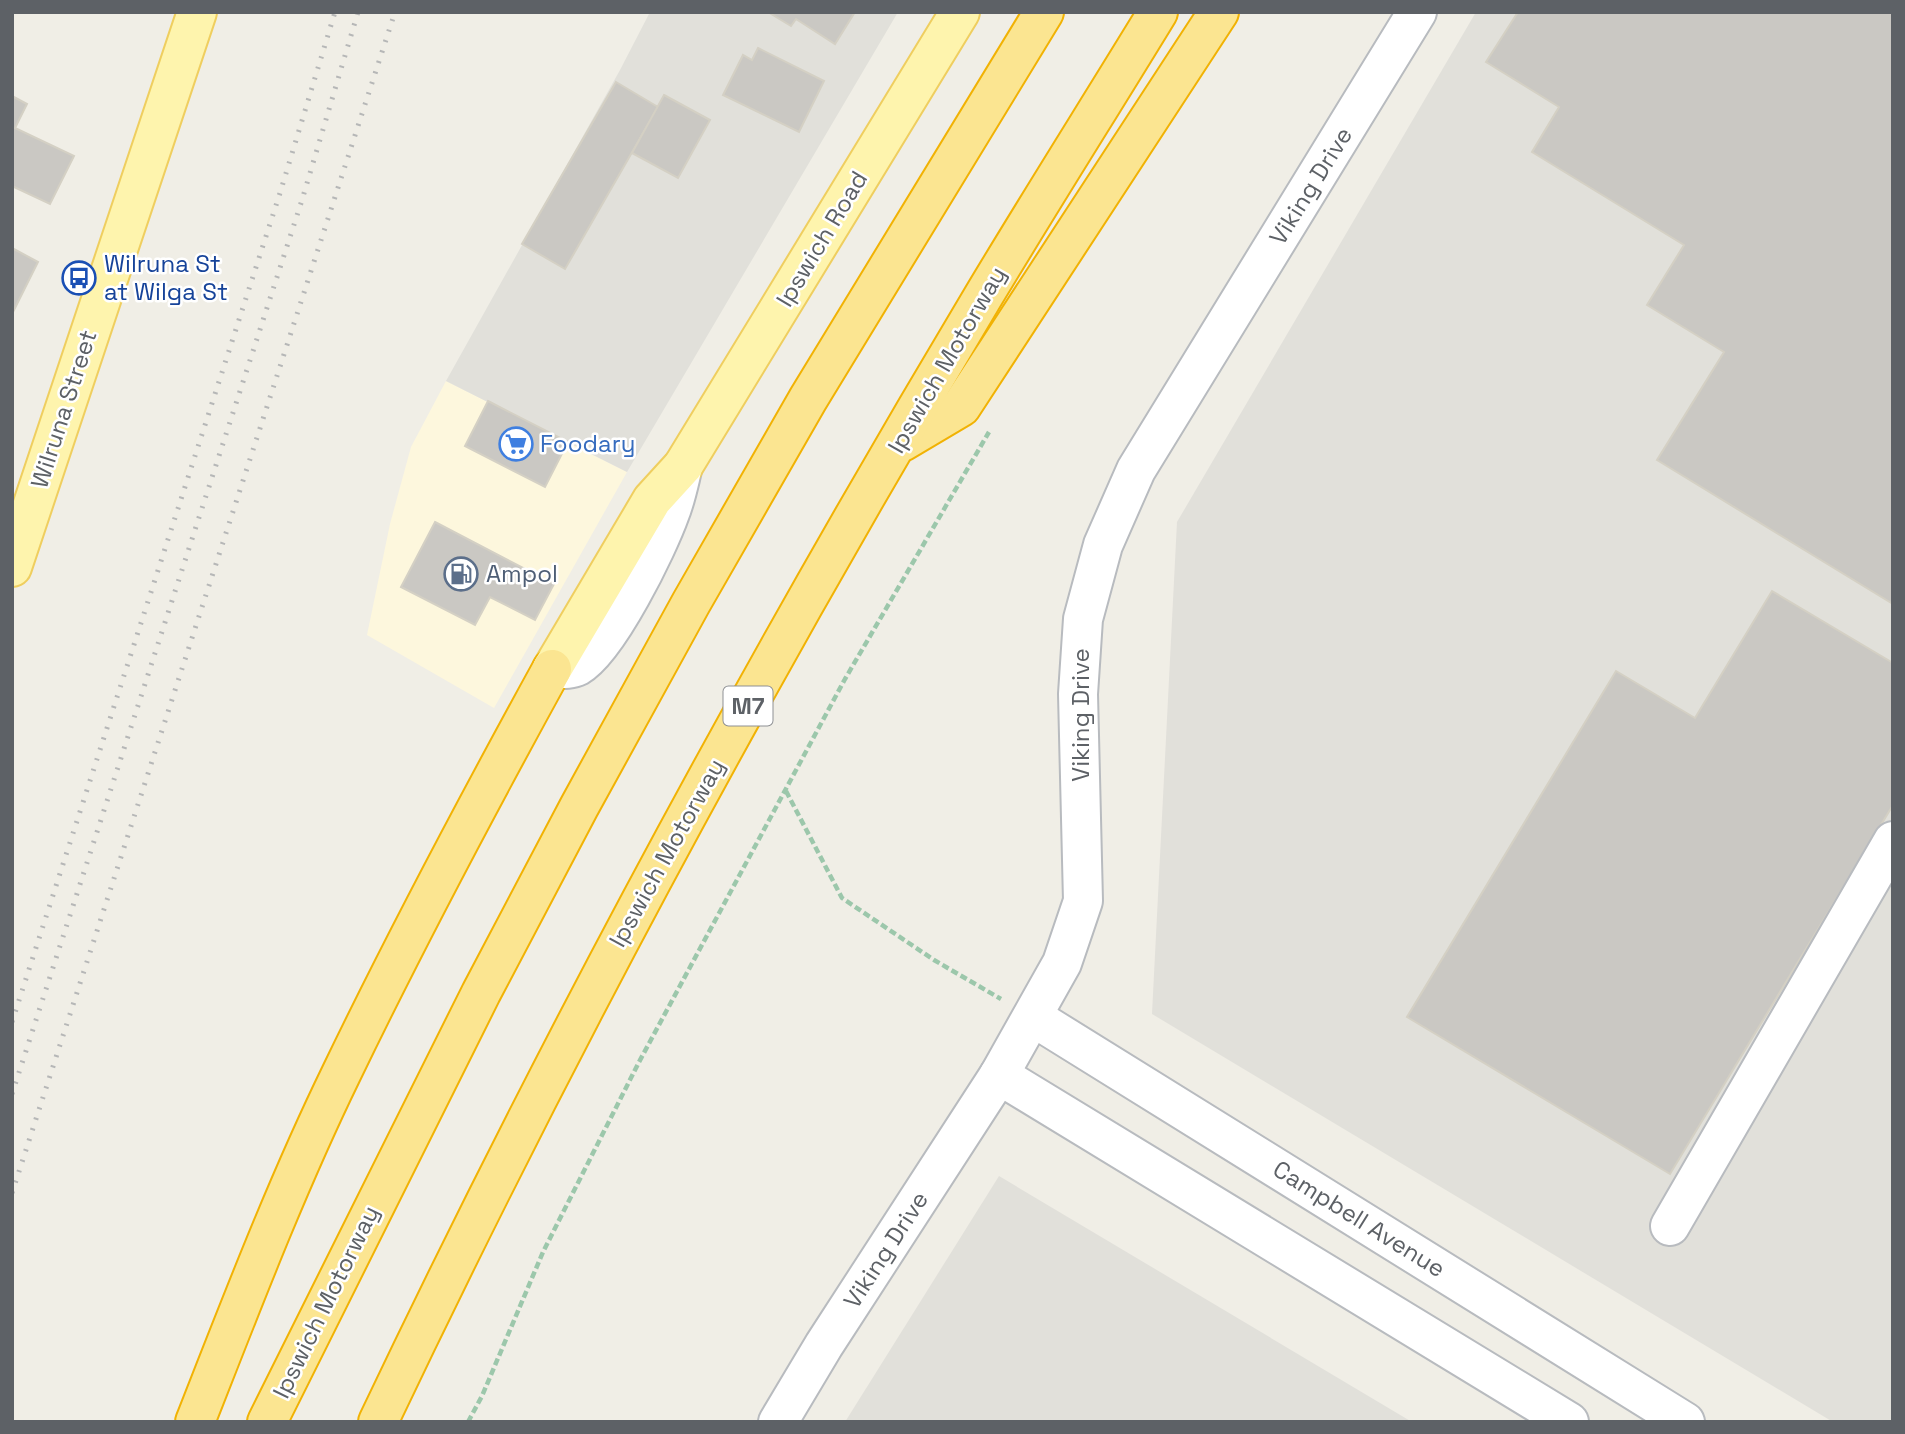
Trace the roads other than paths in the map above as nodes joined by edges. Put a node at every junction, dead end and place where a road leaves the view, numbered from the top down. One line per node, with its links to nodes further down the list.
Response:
1 (199, 12): 2 (main road, Wilruna Street); 9 (main road, Wilruna Street)
2 (214, 12)
3 (960, 12): 11 (main road, Ipswich Road)
4 (1044, 12): 17 (highway, Ipswich Motorway)
5 (1158, 12): 8 (highway, Ipswich Motorway / M7)
6 (1219, 12): 8 (highway)
7 (1417, 12): 13 (street, Viking Drive)
8 (899, 443): 18 (highway, Ipswich Motorway / M7)
9 (22, 505): 10 (main road, Wilruna Street)
10 (12, 567)
11 (552, 668): 16 (highway)
12 (1893, 841): 15 (street)
13 (1032, 1017): 14 (street, Viking Drive); 21 (street, Campbell Avenue)
14 (999, 1075): 19 (street, Viking Drive); 20 (street)
15 (1670, 1226)
16 (195, 1422)
17 (267, 1422)
18 (378, 1422)
19 (778, 1422)
20 (1569, 1422)
21 (1685, 1422)

